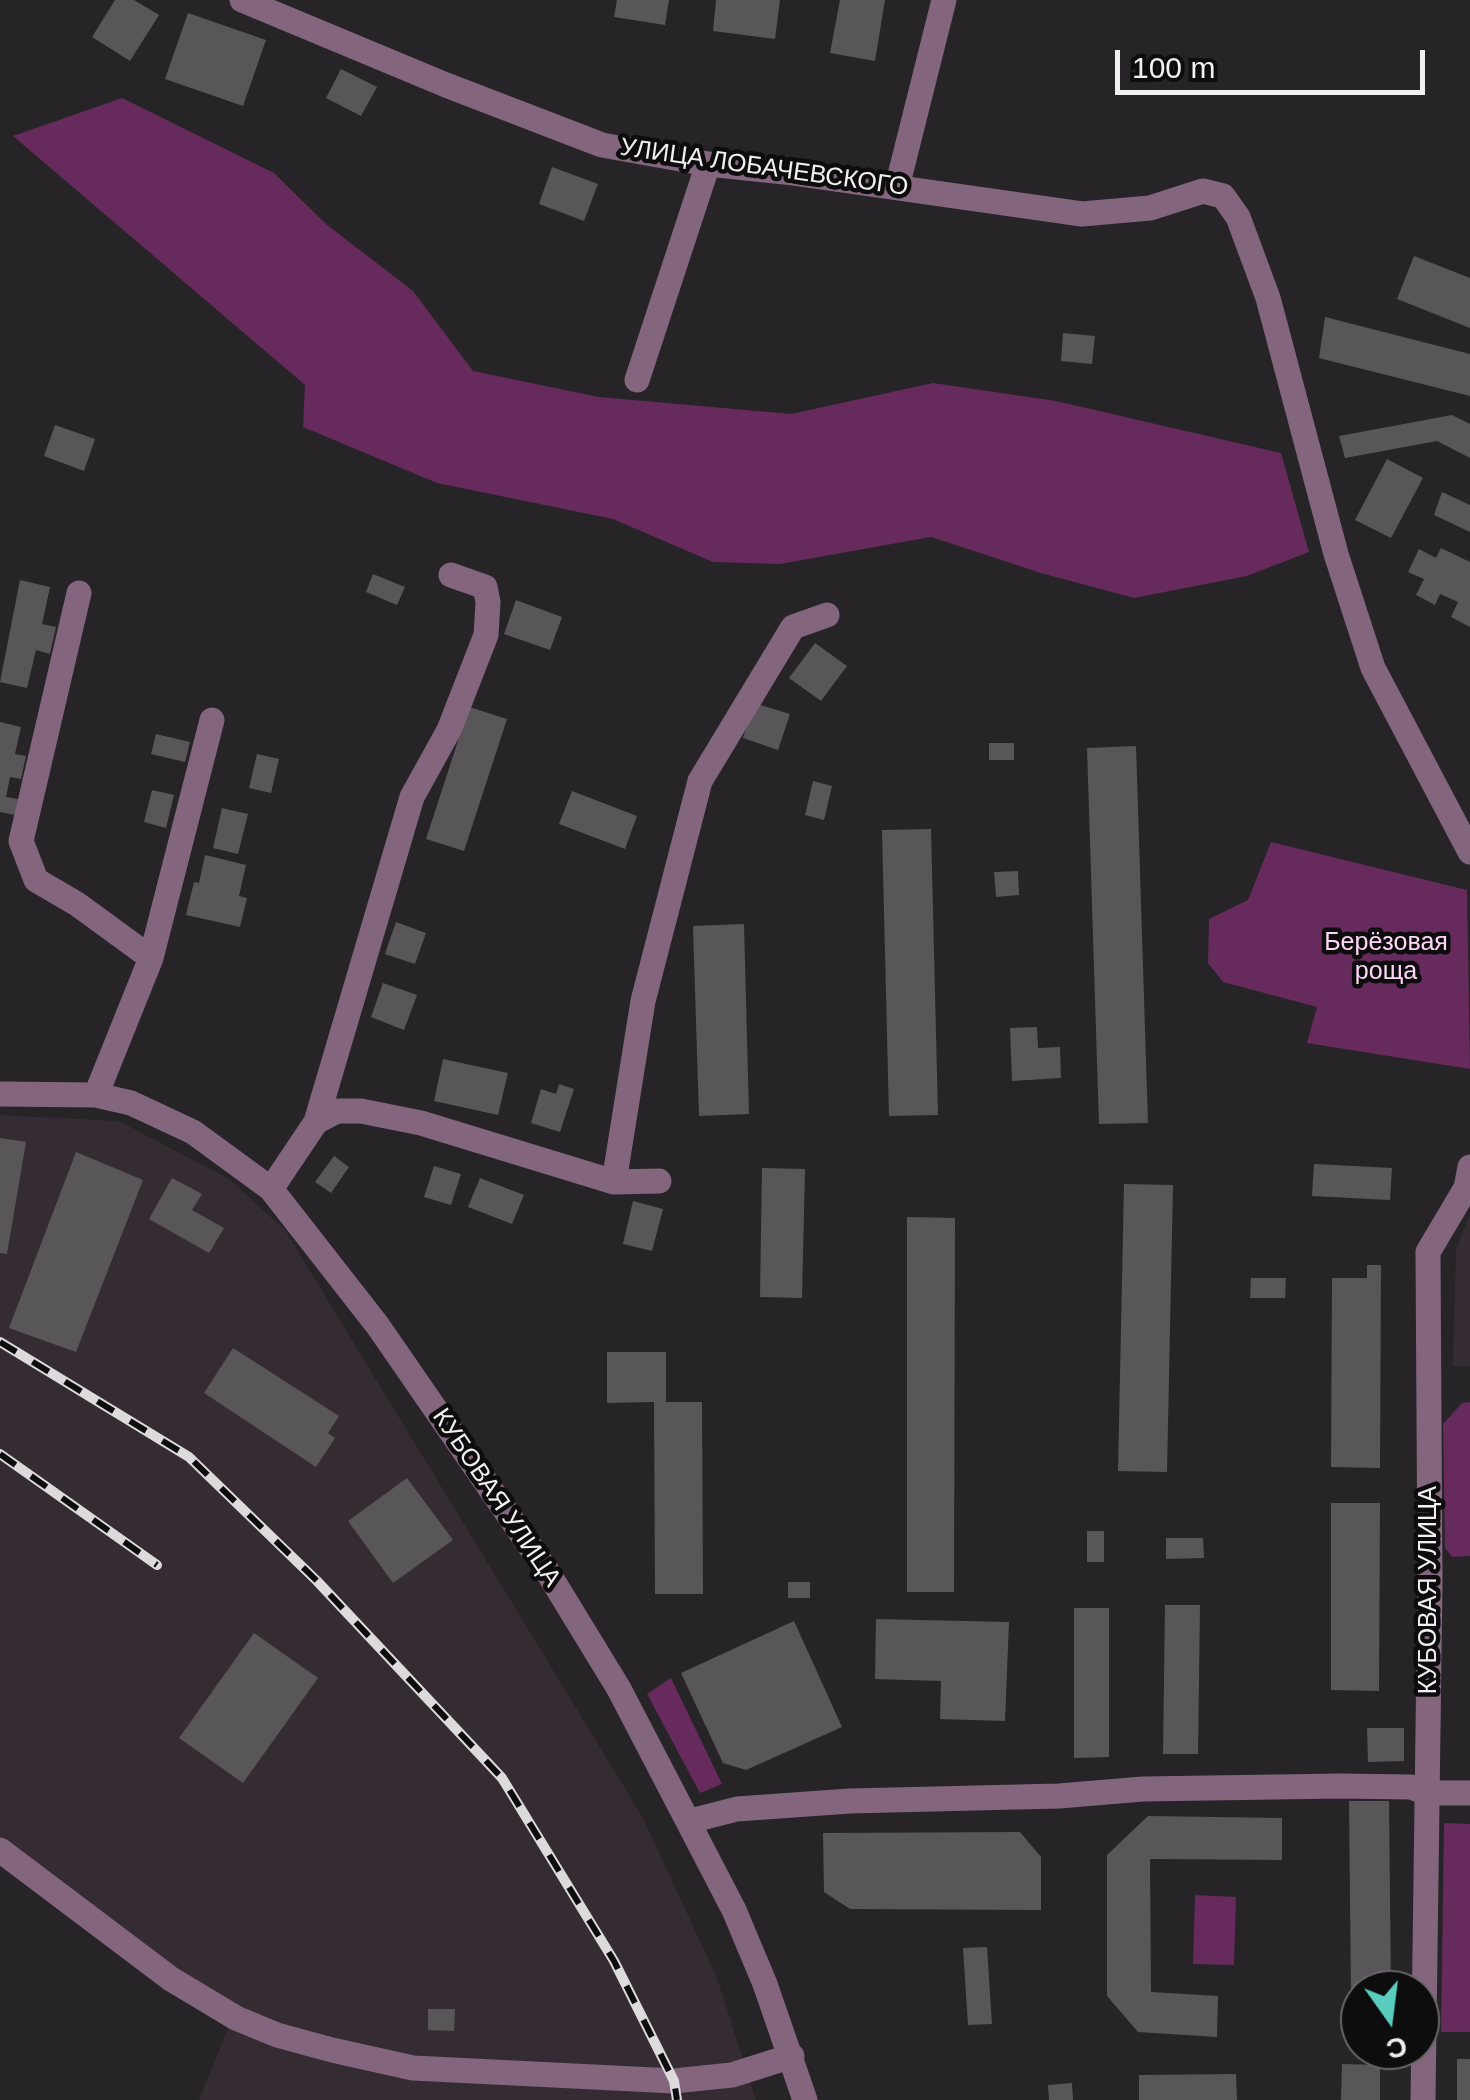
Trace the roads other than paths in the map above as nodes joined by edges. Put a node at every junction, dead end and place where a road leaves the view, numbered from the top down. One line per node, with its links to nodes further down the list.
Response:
1 (242, 0): 3 (street, УЛИЦА ЛОБАЧЕВСКОГО)
2 (944, 0): 4 (street)
3 (708, 164): 4 (street, УЛИЦА ЛОБАЧЕВСКОГО); 5 (street)
4 (898, 188): 10 (street, УЛИЦА ЛОБАЧЕВСКОГО)
5 (637, 380)
6 (451, 575): 14 (street)
7 (78, 592): 11 (street)
8 (827, 615): 17 (street)
9 (212, 720): 11 (street)
10 (1470, 852)
11 (151, 958): 13 (street)
12 (0, 1094): 13 (street, КУБОВАЯ УЛИЦА)
13 (96, 1095): 18 (street, КУБОВАЯ УЛИЦА)
14 (316, 1122): 17 (street); 18 (street)
15 (1470, 1167): 19 (street, КУБОВАЯ УЛИЦА)
16 (659, 1181): 17 (street)
17 (614, 1182)
18 (271, 1189): 21 (street, КУБОВАЯ УЛИЦА)
19 (1428, 1793): 20 (street); 21 (street); 25 (street, КУБОВАЯ УЛИЦА)
20 (1470, 1793)
21 (690, 1821): 23 (street, КУБОВАЯ УЛИЦА)
22 (0, 1850): 23 (street)
23 (792, 2056): 24 (street, КУБОВАЯ УЛИЦА)
24 (805, 2100)
25 (1422, 2100)

